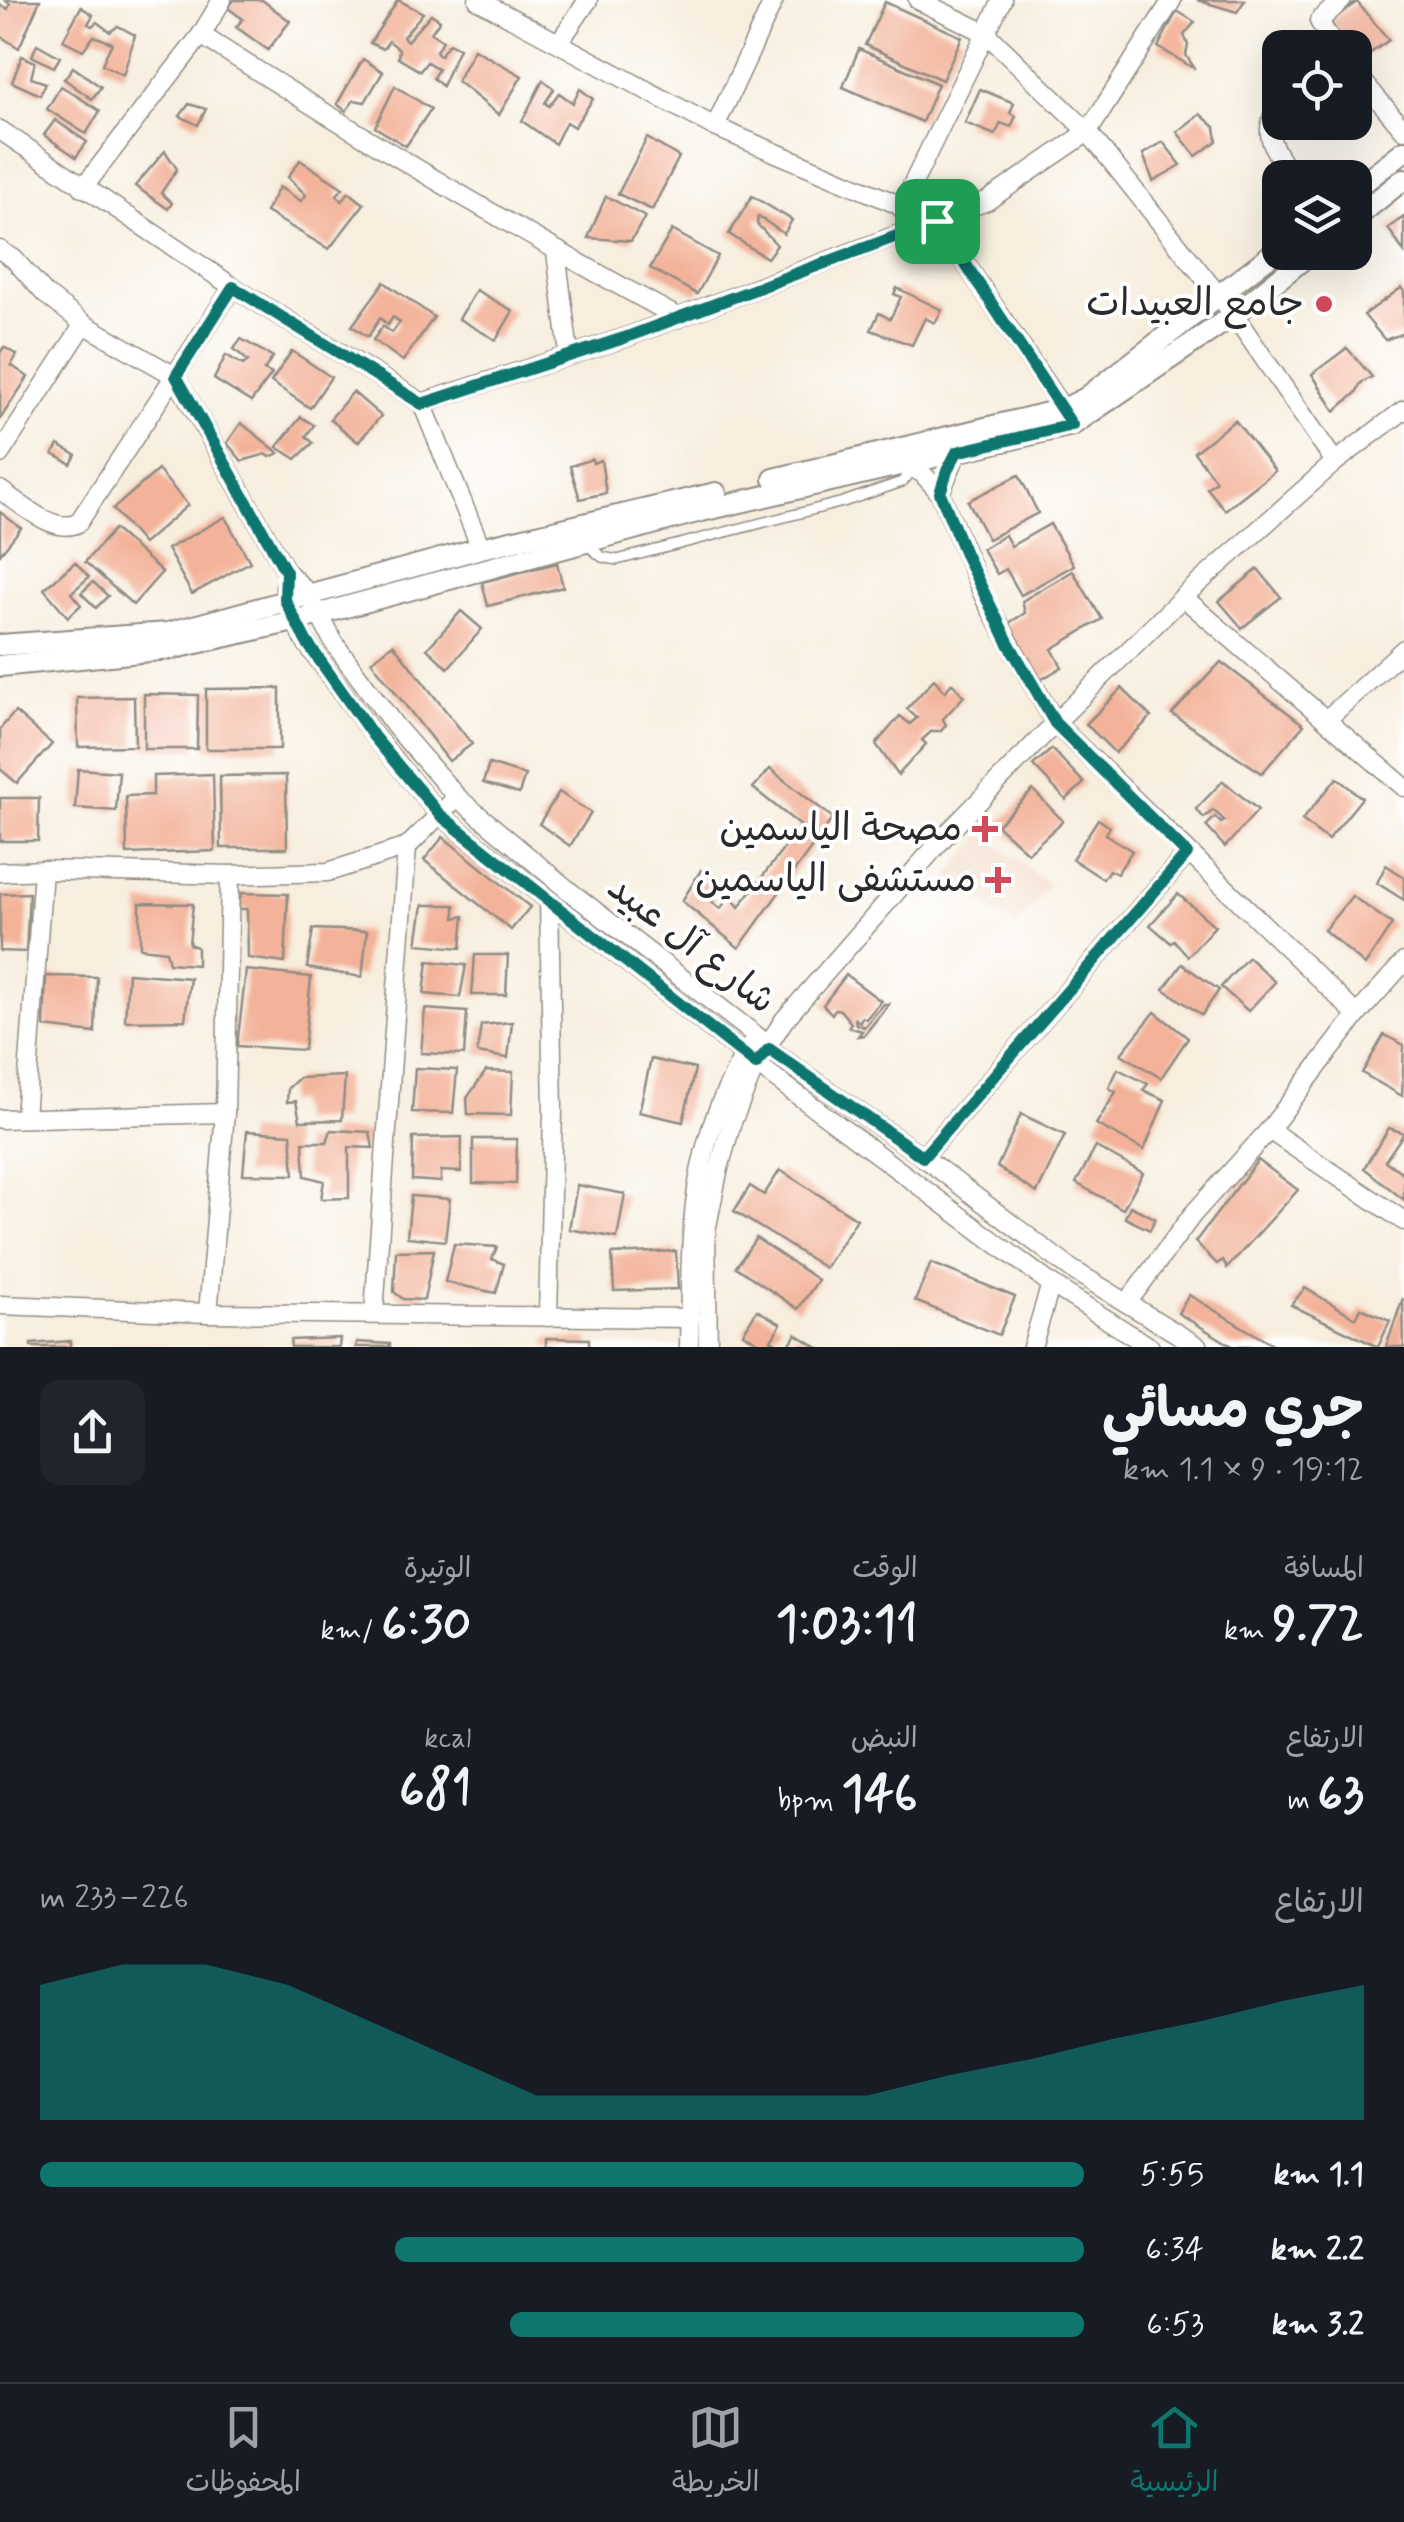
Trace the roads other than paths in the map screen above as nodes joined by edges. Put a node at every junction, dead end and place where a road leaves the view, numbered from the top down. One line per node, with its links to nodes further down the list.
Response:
1 (222, 0): 11 (street)
2 (478, 0): 12 (street)
3 (588, 0): 12 (street)
4 (774, 0): 14 (street)
5 (918, 0): 10 (street)
6 (1002, 0): 10 (street)
7 (1171, 0): 17 (street)
8 (1342, 0): 9 (street)
9 (1322, 30)
10 (986, 34): 17 (street); 23 (street)
11 (201, 35): 21 (street); 26 (street)
12 (560, 41): 14 (street)
13 (1372, 92): 16 (street)
14 (715, 127): 23 (street)
15 (0, 130): 21 (street)
16 (1404, 130)
17 (1088, 132): 24 (street); 30 (street)
18 (1404, 151): 19 (street)
19 (1372, 176)
20 (1404, 179): 22 (street)
21 (84, 188): 29 (street)
22 (1372, 204)
23 (901, 208): 24 (street)
24 (937, 221): 32 (street); 38 (street)
25 (0, 250): 33 (street)
26 (556, 252): 32 (street); 34 (street)
27 (1262, 262): 30 (street)
28 (1290, 270): 31 (street)
29 (233, 287): 35 (street); 36 (street)
30 (1219, 296): 31 (street); 38 (street)
31 (1234, 315): 38 (street); 41 (street)
32 (679, 318): 34 (street)
33 (84, 324): 35 (street); 40 (street)
34 (569, 354): 36 (street)
35 (176, 376): 43 (street); 46 (street)
36 (422, 404): 45 (street)
37 (1404, 410): 41 (street)
38 (1068, 417): 39 (street); 45 (street)
39 (957, 452): 42 (street); 44 (street)
40 (0, 454)
41 (1334, 462): 48 (street)
42 (905, 464): 44 (street); 50 (street)
43 (0, 490)
44 (940, 493): 56 (street)
45 (481, 548): 47 (street)
46 (286, 572): 47 (street, شارع آل عبيد); 49 (street)
47 (308, 593): 49 (street); 50 (street, شارع آل عبيد)
48 (1184, 597): 55 (street); 56 (street)
49 (285, 600): 51 (street, شارع آل عبيد); 52 (street)
50 (318, 613): 51 (street); 58 (street, شارع آل عبيد)
51 (294, 621): 54 (street); 59 (street, شارع آل عبيد)
52 (0, 645)
53 (1404, 649): 55 (street)
54 (0, 666)
55 (1326, 720): 57 (street)
56 (1055, 723): 61 (street); 68 (street)
57 (1404, 787)
58 (458, 797): 59 (street); 68 (street, شارع آل عبيد)
59 (439, 814): 60 (street); 65 (street, شارع آل عبيد)
60 (407, 847): 64 (street); 80 (street)
61 (1187, 854): 67 (street); 74 (street)
62 (43, 870): 63 (street); 64 (street); 72 (street)
63 (0, 872)
64 (230, 875): 70 (street)
65 (549, 902): 69 (street, شارع آل عبيد); 81 (street)
66 (1404, 962): 67 (street)
67 (1357, 1015): 73 (street)
68 (763, 1043): 69 (street); 74 (street, شارع آل عبيد)
69 (750, 1058): 76 (street, شارع آل عبيد); 82 (street); 84 (street)
70 (225, 1112): 72 (street); 79 (street)
71 (0, 1118): 72 (street)
72 (25, 1118)
73 (1268, 1130): 75 (street); 77 (street)
74 (923, 1157): 77 (street, شارع آل عبيد)
75 (1404, 1221)
76 (1052, 1284): 85 (street); 86 (street, شارع آل عبيد)
77 (1128, 1304): 87 (street, شارع آل عبيد)
78 (0, 1305): 79 (street)
79 (208, 1313): 80 (street)
80 (374, 1314): 81 (street)
81 (548, 1317): 82 (street)
82 (690, 1318): 83 (street)
83 (689, 1347)
84 (708, 1347)
85 (1032, 1347)
86 (1150, 1347)
87 (1198, 1347)

